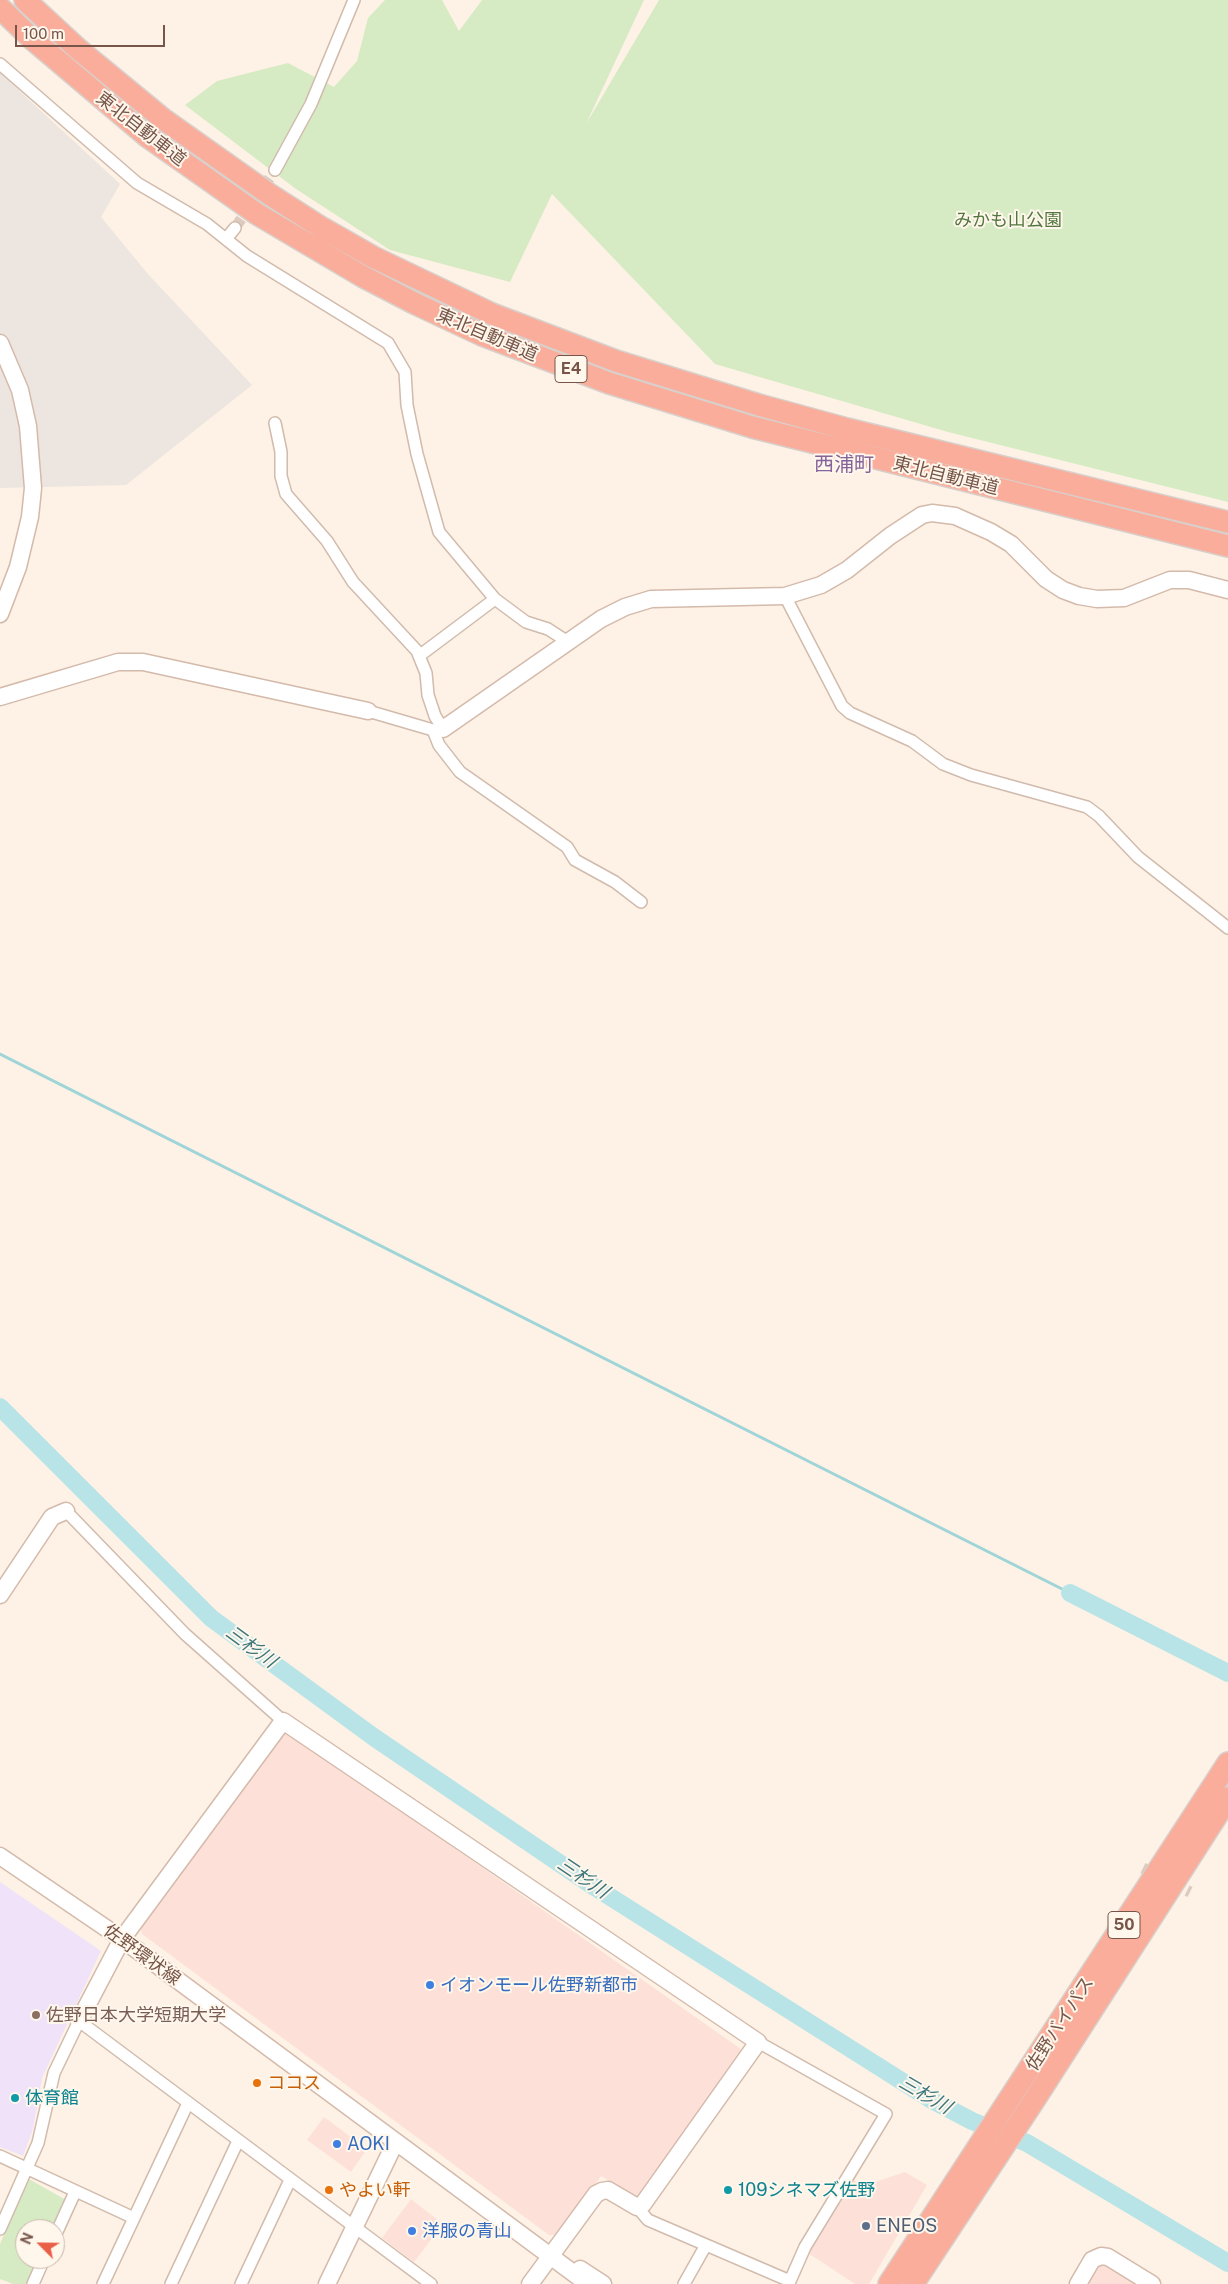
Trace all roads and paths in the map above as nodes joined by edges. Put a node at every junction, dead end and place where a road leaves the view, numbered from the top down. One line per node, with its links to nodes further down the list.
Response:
1 (25, 0): 10 (highway, 東北自動車道 / E4)
2 (354, 0): 5 (street)
3 (0, 8): 11 (highway, 東北自動車道 / E4)
4 (0, 64): 7 (street)
5 (276, 170)
6 (235, 228): 7 (street)
7 (226, 239): 14 (street)
8 (0, 343): 15 (street)
9 (275, 423): 17 (street)
10 (1228, 522)
11 (1228, 546)
12 (1228, 590): 13 (street)
13 (785, 596): 16 (street); 22 (street)
14 (495, 599): 16 (street); 17 (street)
15 (0, 614)
16 (568, 642): 20 (street)
17 (419, 656): 20 (street)
18 (0, 698): 19 (street)
19 (368, 711): 20 (street)
20 (438, 730): 21 (street)
21 (641, 902)
22 (1228, 928)
23 (66, 1511): 24 (street); 25 (street)
24 (0, 1595)
25 (283, 1721): 29 (street); 31 (street)
26 (1228, 1763): 32 (highway, 佐野バイパス / 50)
27 (1228, 1798): 32 (highway, 佐野バイパス / 50)
28 (0, 1856): 29 (street, 佐野環状線)
29 (122, 1939): 30 (street); 35 (street, 佐野環状線)
30 (79, 2021): 33 (street); 38 (street)
31 (758, 2042): 41 (street); 46 (street)
32 (1027, 2093): 37 (highway, 佐野バイパス / 50)
33 (188, 2103): 34 (street); 42 (street)
34 (238, 2141): 39 (street); 52 (street)
35 (395, 2143): 44 (street); 47 (street, 佐野環状線)
36 (0, 2156): 38 (street)
37 (982, 2161): 62 (highway, 佐野バイパス / 50); 63 (highway, 佐野バイパス / 50)
38 (27, 2167): 40 (street); 45 (street)
39 (290, 2180): 44 (street); 53 (street)
40 (75, 2192): 42 (street); 43 (street)
41 (637, 2207): 46 (street); 47 (street)
42 (134, 2218): 51 (street)
43 (63, 2219)
44 (354, 2228): 49 (street); 54 (street)
45 (0, 2229)
46 (706, 2245): 61 (street)
47 (550, 2256): 57 (street); 58 (street); 59 (street); 60 (street)
48 (40, 2269): 50 (street)
49 (416, 2273): 55 (street); 56 (street)
50 (33, 2284)
51 (103, 2284)
52 (170, 2284)
53 (241, 2284)
54 (327, 2284)
55 (410, 2284)
56 (431, 2284)
57 (530, 2284)
58 (570, 2284)
59 (588, 2284)
60 (603, 2284)
61 (684, 2284)
62 (889, 2284)
63 (913, 2284)
64 (1078, 2284): 65 (street)
65 (1152, 2284)

